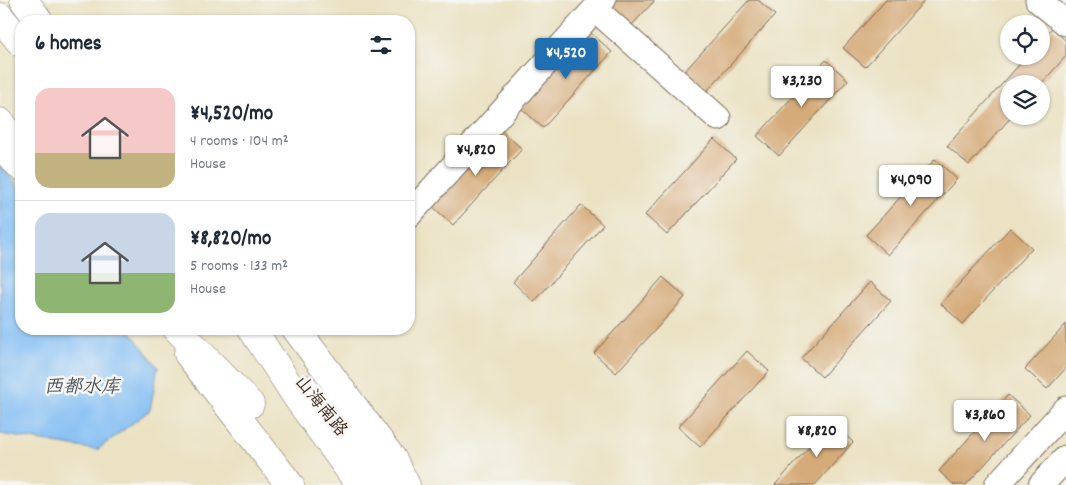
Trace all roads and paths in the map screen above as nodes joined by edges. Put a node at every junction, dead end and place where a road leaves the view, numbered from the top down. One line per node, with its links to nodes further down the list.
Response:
1 (24, 0): 5 (main road)
2 (1038, 0): 8 (street)
3 (599, 4): 10 (street); 15 (street)
4 (0, 12): 7 (main road)
5 (35, 15)
6 (0, 17): 9 (main road)
7 (15, 20)
8 (1066, 23)
9 (15, 36)
10 (718, 118)
11 (0, 122): 12 (main road)
12 (15, 139)
13 (0, 144): 14 (main road)
14 (15, 160)
15 (415, 208)
16 (173, 335): 24 (main road)
17 (183, 335): 21 (main road)
18 (258, 335): 25 (main road)
19 (259, 335): 26 (main road, 山海南路)
20 (303, 335): 27 (main road)
21 (250, 404)
22 (1066, 409): 28 (street)
23 (1066, 458): 29 (street)
24 (290, 485)
25 (360, 485)
26 (384, 485)
27 (406, 485)
28 (997, 485)
29 (1041, 485)

